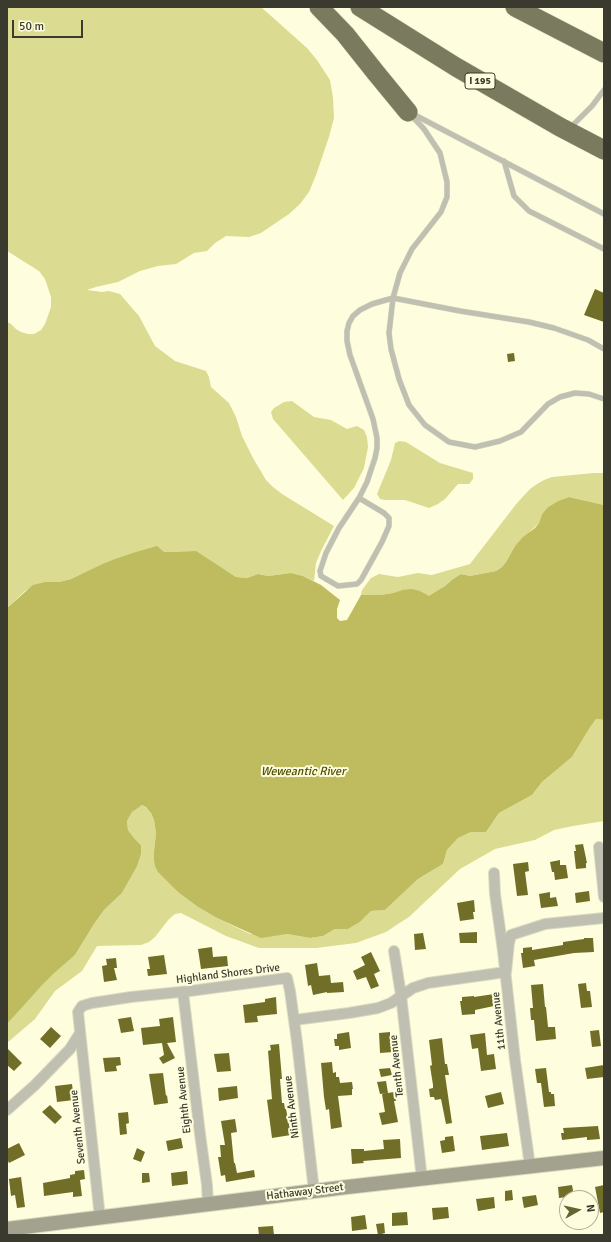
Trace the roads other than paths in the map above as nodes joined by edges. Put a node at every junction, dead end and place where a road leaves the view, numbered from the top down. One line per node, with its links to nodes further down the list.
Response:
1 (319, 7): 6 (highway)
2 (360, 7): 7 (highway, I 195)
3 (515, 7): 4 (highway)
4 (604, 53)
5 (604, 90): 7 (lane)
6 (408, 112): 9 (lane); 12 (lane)
7 (568, 131): 8 (highway, I 195)
8 (604, 150)
9 (504, 161): 10 (lane); 11 (lane)
10 (604, 214)
11 (604, 250)
12 (393, 298): 13 (lane); 14 (lane); 15 (lane)
13 (604, 350)
14 (604, 399)
15 (359, 498): 15 (lane)
16 (599, 847): 18 (street)
17 (494, 873): 22 (street, 11th Avenue)
18 (604, 893): 19 (street)
19 (604, 897)
20 (604, 918): 22 (street)
21 (394, 951): 24 (street, Tenth Avenue)
22 (506, 972): 24 (street); 29 (street, 11th Avenue)
23 (183, 992): 25 (street, Highland Shores Drive); 26 (street, Highland Shores Drive); 32 (street, Eighth Avenue)
24 (401, 995): 25 (street); 30 (street, Tenth Avenue)
25 (294, 1020): 31 (street, Ninth Avenue)
26 (80, 1033): 27 (street); 33 (street, Seventh Avenue)
27 (7, 1110)
28 (604, 1158): 29 (street, Hathaway Street)
29 (530, 1166): 30 (street, Hathaway Street)
30 (422, 1179): 31 (street, Hathaway Street)
31 (314, 1191): 32 (street, Hathaway Street)
32 (208, 1205): 33 (street, Hathaway Street)
33 (100, 1218): 34 (street, Hathaway Street)
34 (7, 1229)

